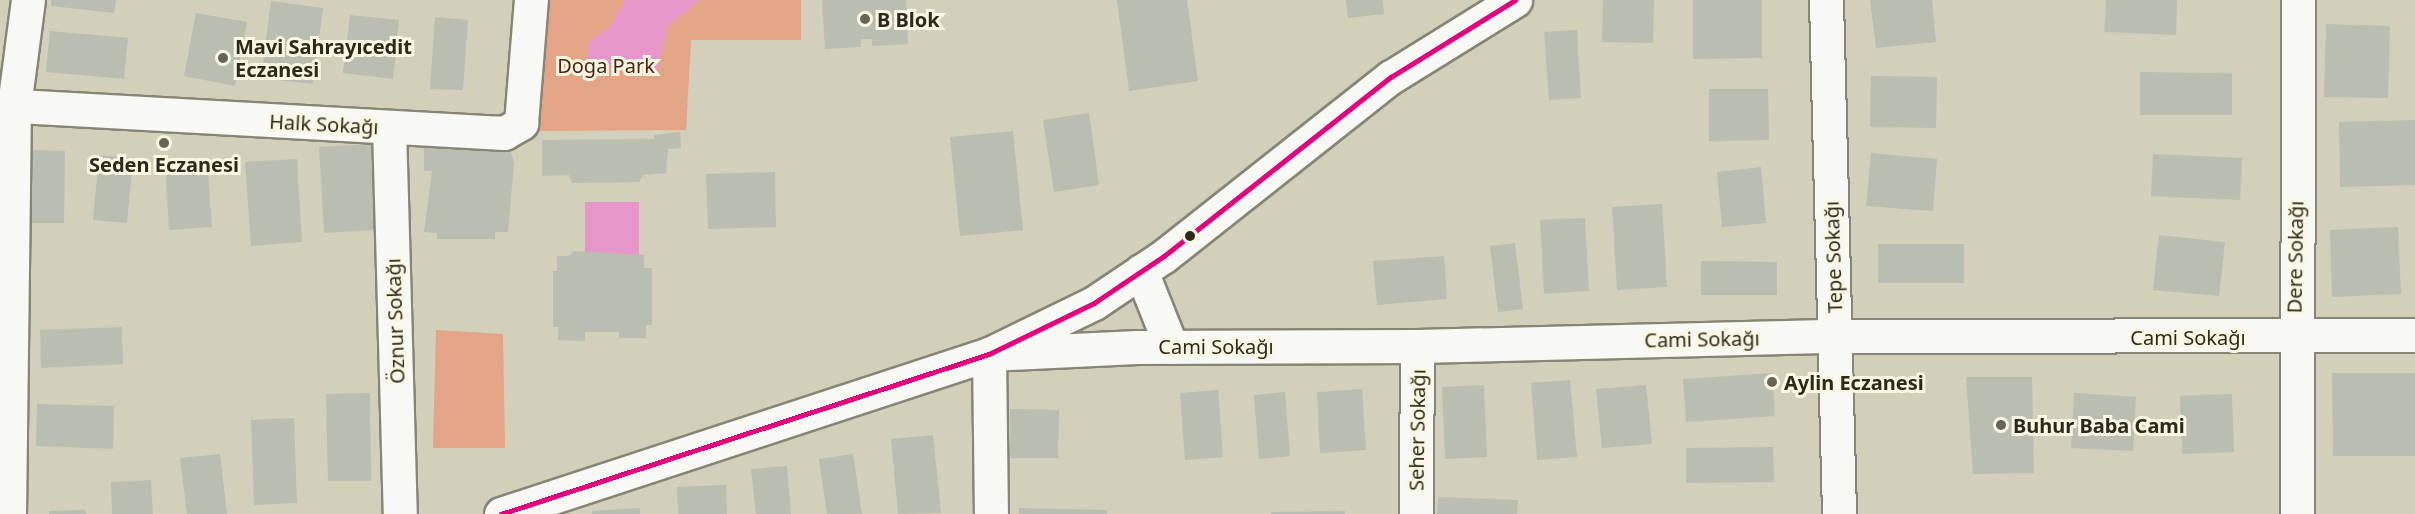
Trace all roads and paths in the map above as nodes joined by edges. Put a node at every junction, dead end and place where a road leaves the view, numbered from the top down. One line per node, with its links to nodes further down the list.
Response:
1 (28, 0): 6 (street)
2 (531, 0): 7 (street, Halk Sokağı)
3 (1515, 0): 8 (street)
4 (1826, 0): 11 (street, Tepe Sokağı)
5 (2298, 0): 12 (street, Dere Sokağı)
6 (7, 105): 7 (street, Halk Sokağı); 17 (street)
7 (389, 128): 18 (street, Öznur Sokağı)
8 (1141, 271): 9 (street); 13 (street)
9 (1078, 310): 15 (street); 16 (street)
10 (2415, 335): 12 (street, Cami Sokağı)
11 (1835, 336): 12 (street, Cami Sokağı); 14 (street, Cami Sokağı); 22 (street, Tepe Sokağı)
12 (2294, 337): 23 (street, Dere Sokağı)
13 (1172, 346): 14 (street, Cami Sokağı); 15 (street, Cami Sokağı)
14 (1417, 346): 21 (street, Seher Sokağı)
15 (1092, 349): 16 (street, Cami Sokağı)
16 (990, 354): 19 (street); 20 (street)
17 (9, 514)
18 (400, 514)
19 (501, 514)
20 (991, 514)
21 (1416, 514)
22 (1839, 514)
23 (2297, 514)

